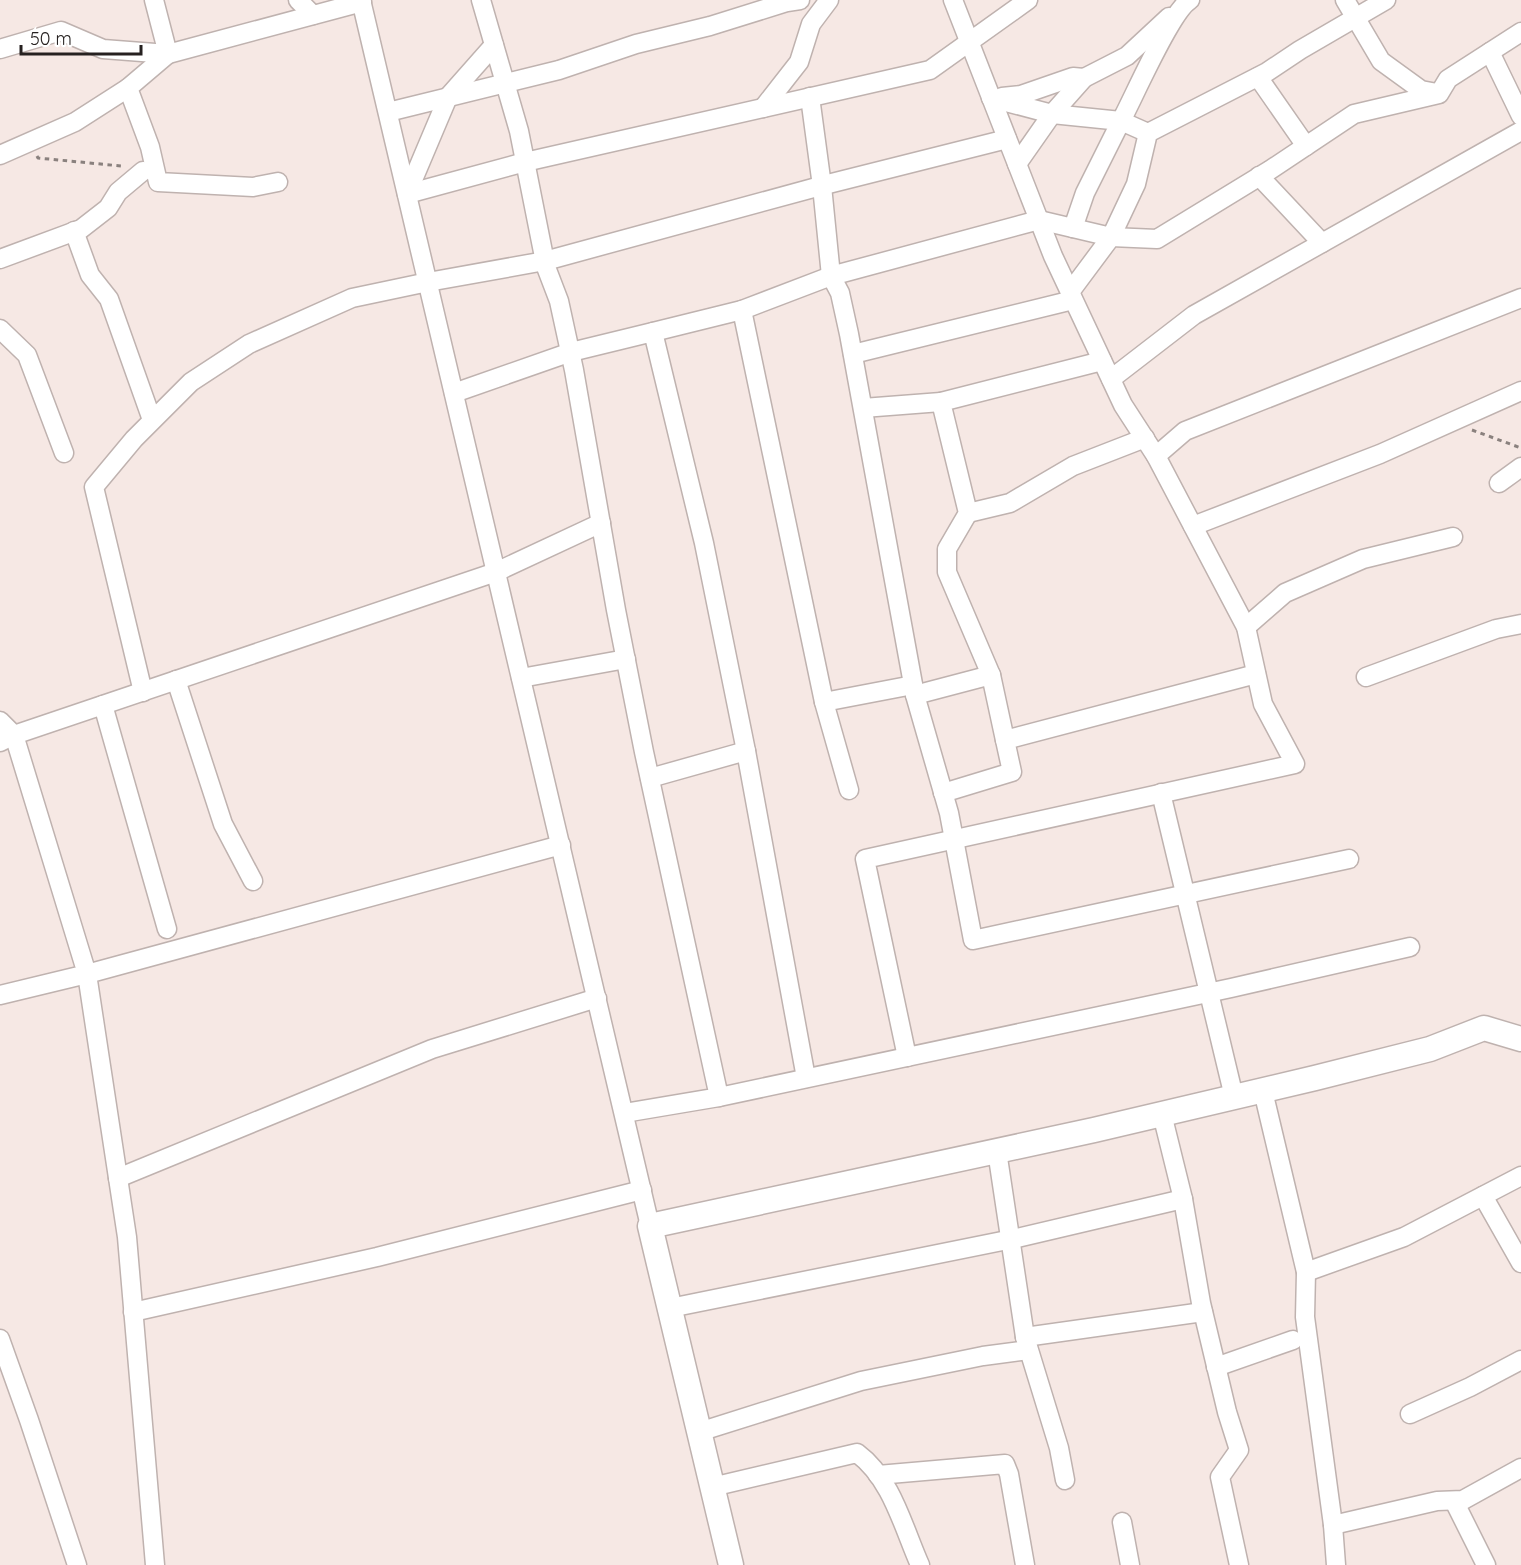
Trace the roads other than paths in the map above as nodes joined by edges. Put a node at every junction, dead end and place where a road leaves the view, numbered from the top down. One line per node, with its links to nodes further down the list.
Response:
1 (154, 0): 19 (street)
2 (298, 0): 12 (street)
3 (481, 0): 16 (street)
4 (800, 0): 22 (street)
5 (829, 0): 28 (street)
6 (953, 0): 15 (street)
7 (1028, 0): 15 (street)
8 (1345, 0): 13 (street)
9 (1386, 0): 13 (street)
10 (362, 1): 12 (street); 29 (street)
11 (1187, 1): 21 (street); 32 (street)
12 (313, 15): 19 (street)
13 (1356, 17): 20 (street); 24 (street)
14 (1521, 32): 18 (street)
15 (969, 41): 26 (street); 27 (street)
16 (494, 45): 22 (street); 25 (street)
17 (0, 49): 19 (street)
18 (1490, 52): 24 (street); 31 (street)
19 (168, 54): 23 (street)
20 (1258, 77): 34 (street); 36 (street)
21 (1084, 78): 27 (street); 30 (street)
22 (506, 83): 25 (street); 38 (street)
23 (128, 87): 37 (street); 42 (street)
24 (1439, 94): 36 (street)
25 (448, 97): 29 (street); 44 (street)
26 (810, 97): 28 (street); 43 (street)
27 (991, 98): 30 (street); 35 (street)
28 (764, 108): 38 (street)
29 (388, 112): 44 (street)
30 (1052, 114): 32 (street); 39 (street)
31 (1521, 116)
32 (1121, 121): 34 (street); 46 (street)
33 (1521, 131): 49 (street)
34 (1148, 133): 48 (street)
35 (1007, 139): 39 (street); 43 (street)
36 (1306, 146): 41 (street)
37 (0, 155)
38 (525, 162): 44 (street); 51 (street)
39 (1017, 164): 45 (street)
40 (143, 171): 47 (street)
41 (1259, 176): 48 (street); 49 (street)
42 (278, 182)
43 (822, 186): 51 (street); 52 (street)
44 (407, 194): 53 (street)
45 (1039, 220): 46 (street); 52 (street); 54 (street)
46 (1073, 228): 48 (street)
47 (74, 231): 50 (street); 69 (street)
48 (1111, 237): 54 (street)
49 (1322, 243): 64 (street)
50 (0, 259)
51 (545, 261): 53 (street); 60 (street)
52 (831, 276): 56 (street); 61 (street)
53 (428, 282): 66 (street); 69 (street)
54 (1072, 296): 61 (street); 63 (street)
55 (1521, 298): 72 (street)
56 (742, 310): 58 (street); 90 (street)
57 (0, 329): 62 (street)
58 (653, 332): 60 (street); 95 (street)
59 (0, 339): 62 (street)
60 (571, 352): 66 (street); 76 (street)
61 (853, 354): 68 (street)
62 (27, 355): 71 (street)
63 (1102, 361): 64 (street); 67 (street)
64 (1111, 380): 70 (street)
65 (1521, 391): 77 (street)
66 (454, 393): 79 (street)
67 (941, 402): 68 (street); 75 (street)
68 (863, 408): 88 (street)
69 (152, 420): 89 (street)
70 (1145, 438): 72 (street); 75 (street)
71 (64, 453)
72 (1156, 456): 77 (street)
73 (1521, 467): 74 (street)
74 (1499, 483)
75 (968, 513): 84 (street)
76 (601, 523): 79 (street); 82 (street)
77 (1193, 526): 81 (street)
78 (1453, 537): 81 (street)
79 (496, 572): 86 (street); 87 (street)
80 (1521, 624): 85 (street)
81 (1246, 627): 83 (street)
82 (626, 659): 86 (street); 96 (street)
83 (1256, 674): 94 (street); 99 (street)
84 (991, 675): 88 (street); 94 (street)
85 (1366, 677)
86 (521, 678): 101 (street)
87 (176, 680): 89 (street); 103 (street)
88 (914, 690): 90 (street); 98 (street)
89 (142, 692): 91 (street)
90 (824, 702): 97 (street)
91 (103, 705): 93 (street); 105 (street)
92 (0, 721): 93 (street)
93 (7, 739): 107 (street)
94 (1005, 740): 98 (street)
95 (746, 751): 96 (street); 113 (street)
96 (650, 778): 115 (street)
97 (849, 790)
98 (944, 793): 100 (street)
99 (1161, 794): 100 (street); 104 (street)
100 (954, 838): 104 (street); 112 (street)
101 (561, 845): 107 (street); 110 (street)
102 (1349, 859): 104 (street)
103 (253, 881)
104 (1184, 895): 108 (street)
105 (167, 929)
106 (1410, 947): 108 (street)
107 (87, 974): 109 (street); 121 (street)
108 (1209, 993): 112 (street); 116 (street)
109 (0, 995)
110 (597, 998): 117 (street); 121 (street)
111 (1521, 1039): 114 (main road)
112 (907, 1057): 113 (street)
113 (806, 1078): 115 (street)
114 (1263, 1090): 116 (main road); 128 (street)
115 (718, 1097): 117 (street)
116 (1234, 1097): 118 (main road)
117 (624, 1113): 122 (street)
118 (1162, 1114): 119 (main road); 124 (street)
119 (997, 1151): 125 (main road); 126 (street)
120 (1521, 1176): 123 (street)
121 (118, 1178): 130 (street)
122 (642, 1190): 125 (street); 130 (street)
123 (1483, 1196): 127 (street); 128 (street)
124 (1183, 1199): 126 (street); 131 (street)
125 (650, 1226): 129 (main road)
126 (1011, 1239): 129 (street); 134 (street)
127 (1521, 1263)
128 (1306, 1272): 145 (street)
129 (670, 1308): 138 (main road)
130 (133, 1312): 147 (street)
131 (1203, 1312): 134 (street); 136 (street)
132 (0, 1339): 146 (street)
133 (1293, 1340): 136 (street)
134 (1027, 1344): 138 (street); 141 (street)
135 (1521, 1360): 137 (street)
136 (1216, 1367): 152 (street)
137 (1410, 1414)
138 (699, 1432): 142 (main road)
139 (1521, 1468): 143 (street)
140 (878, 1475): 142 (street); 149 (street); 150 (street)
141 (1065, 1479)
142 (712, 1487): 148 (main road)
143 (1454, 1501): 145 (street); 154 (street)
144 (1122, 1522): 151 (street)
145 (1333, 1525): 153 (street)
146 (77, 1565)
147 (155, 1565)
148 (731, 1565)
149 (920, 1565)
150 (1025, 1565)
151 (1130, 1565)
152 (1239, 1565)
153 (1336, 1565)
154 (1486, 1565)

